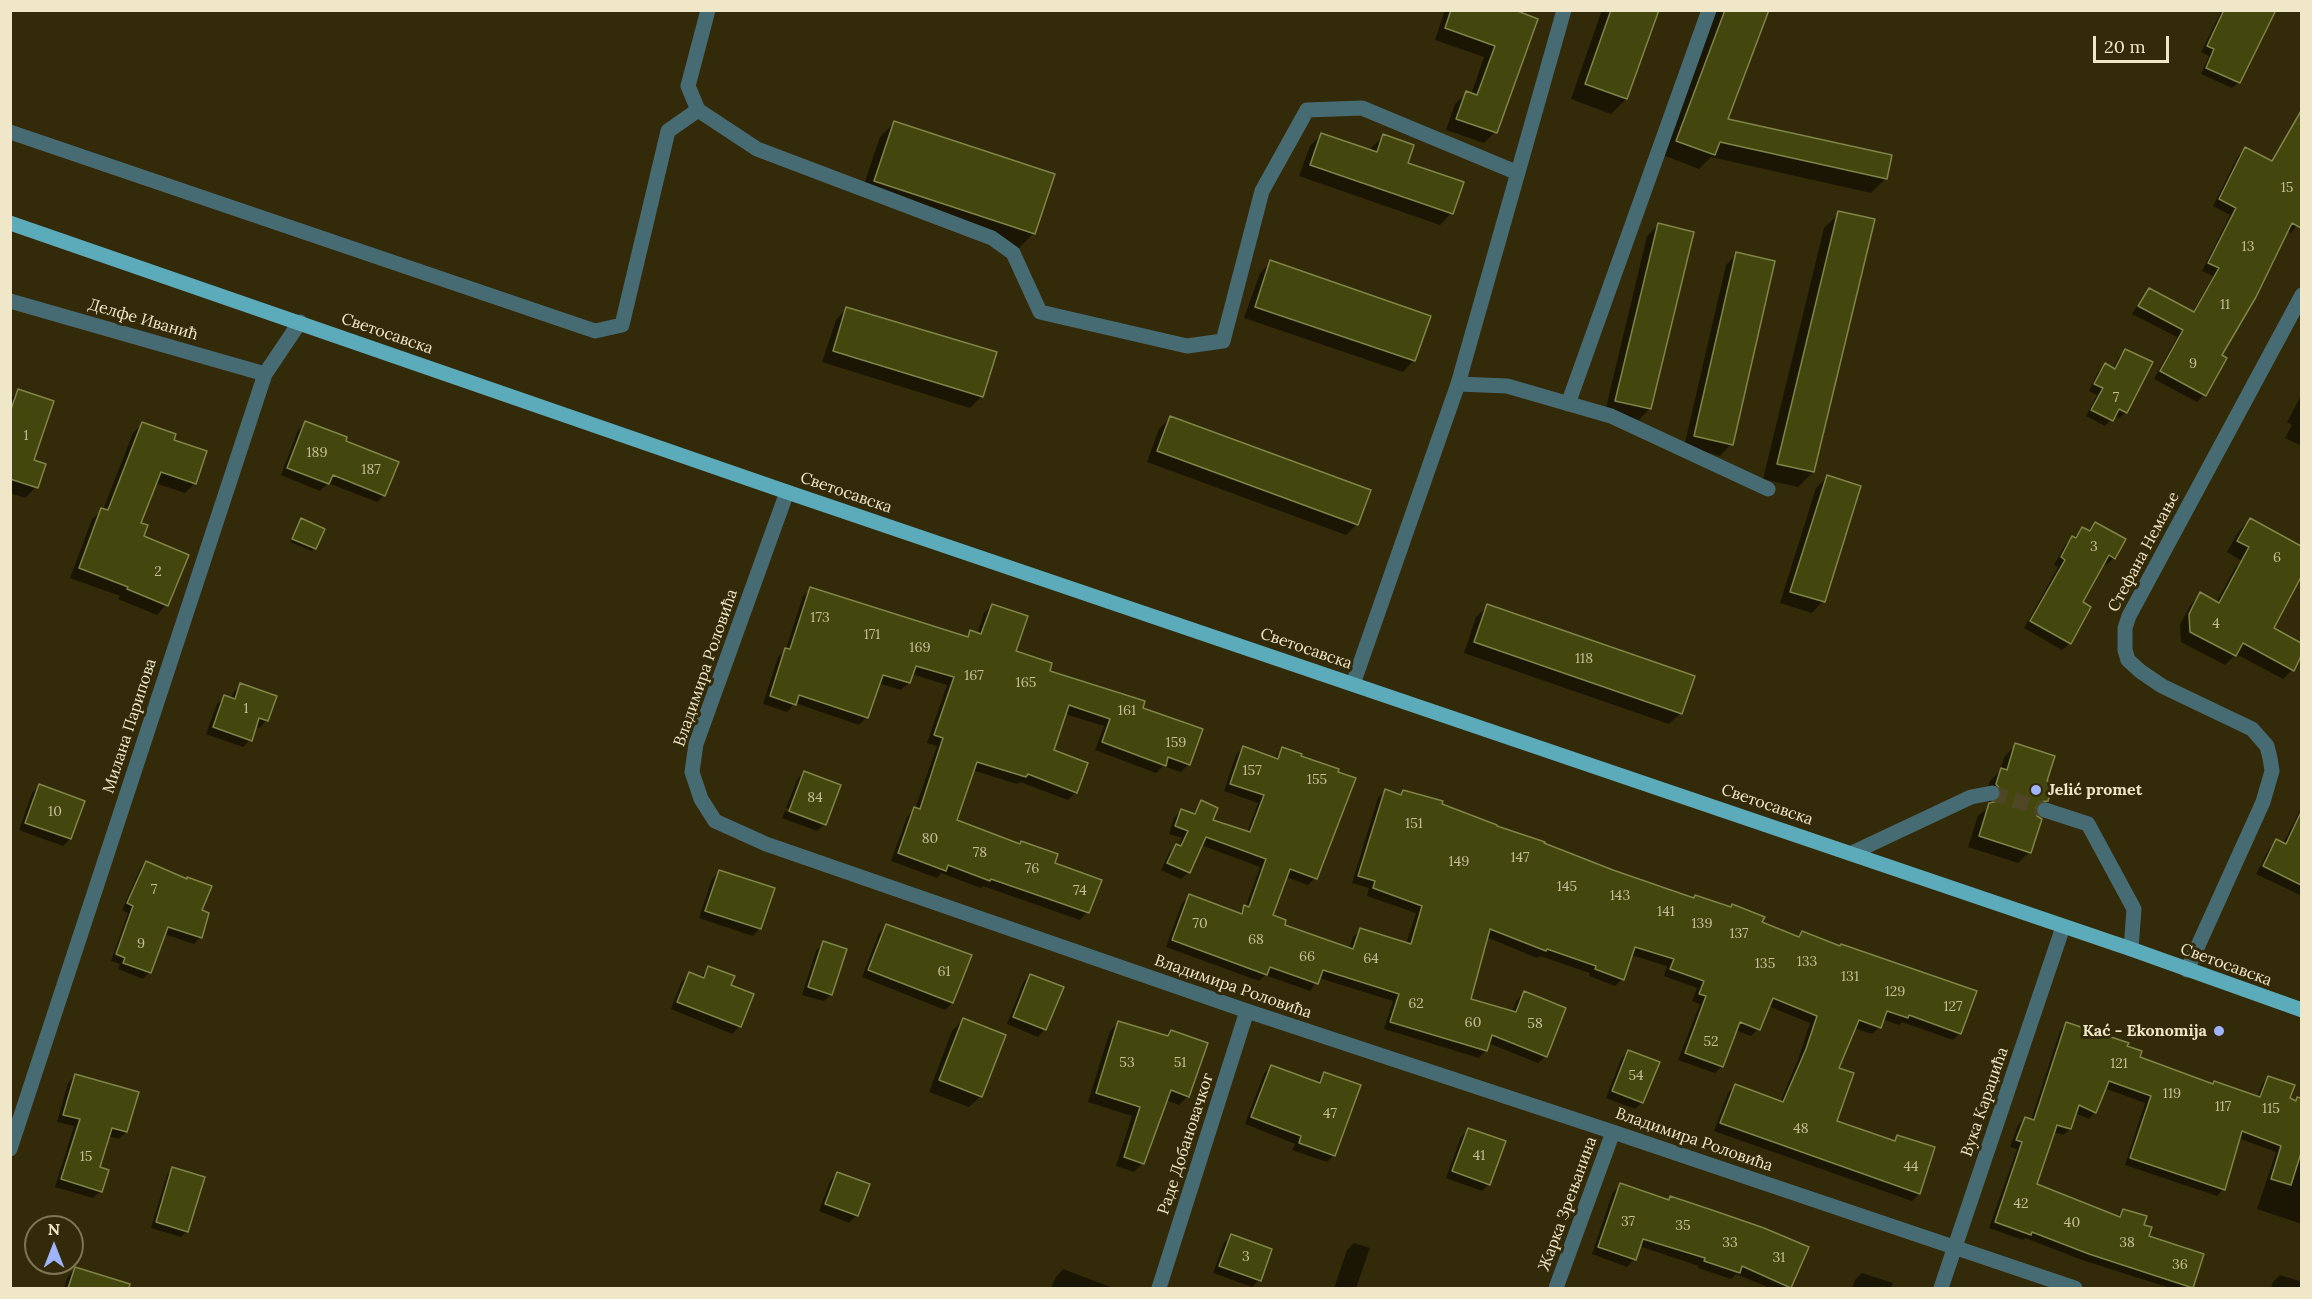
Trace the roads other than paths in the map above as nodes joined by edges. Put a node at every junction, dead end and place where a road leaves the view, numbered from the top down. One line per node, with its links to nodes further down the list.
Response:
1 (708, 10): 4 (street)
2 (1564, 10): 6 (street)
3 (1709, 10): 13 (street)
4 (698, 110): 5 (street); 6 (street)
5 (10, 132)
6 (1518, 173): 12 (street)
7 (10, 223): 10 (main road, Светосавска)
8 (2301, 295): 22 (street, Стефана Немање)
9 (10, 301): 11 (street, Делфе Иванић)
10 (300, 322): 11 (street, Милана Парипова); 15 (main road, Светосавска)
11 (265, 374): 26 (street, Милана Парипова)
12 (1458, 384): 13 (street); 16 (street)
13 (1568, 404): 14 (street)
14 (1768, 489)
15 (787, 492): 16 (main road, Светосавска); 24 (street, Владимира Роловића)
16 (1353, 684): 19 (main road, Светосавска)
17 (1992, 793): 19 (street)
18 (2045, 810): 21 (street)
19 (1852, 854): 20 (main road, Светосавска)
20 (2063, 927): 21 (main road, Светосавска); 27 (street, Вука Караџића)
21 (2131, 949): 22 (main road, Светосавска)
22 (2187, 970): 23 (main road, Светосавска)
23 (2301, 1010)
24 (1247, 1011): 25 (street, Владимира Роловића); 28 (street, Раде Добановачког)
25 (1614, 1132): 27 (street, Владимира Роловића); 29 (street, Жарка Зрењанина)
26 (10, 1149)
27 (1956, 1247): 30 (street, Вука Караџића); 31 (street, Владимира Роловића)
28 (1159, 1288)
29 (1556, 1288)
30 (1941, 1288)
31 (2075, 1288)

